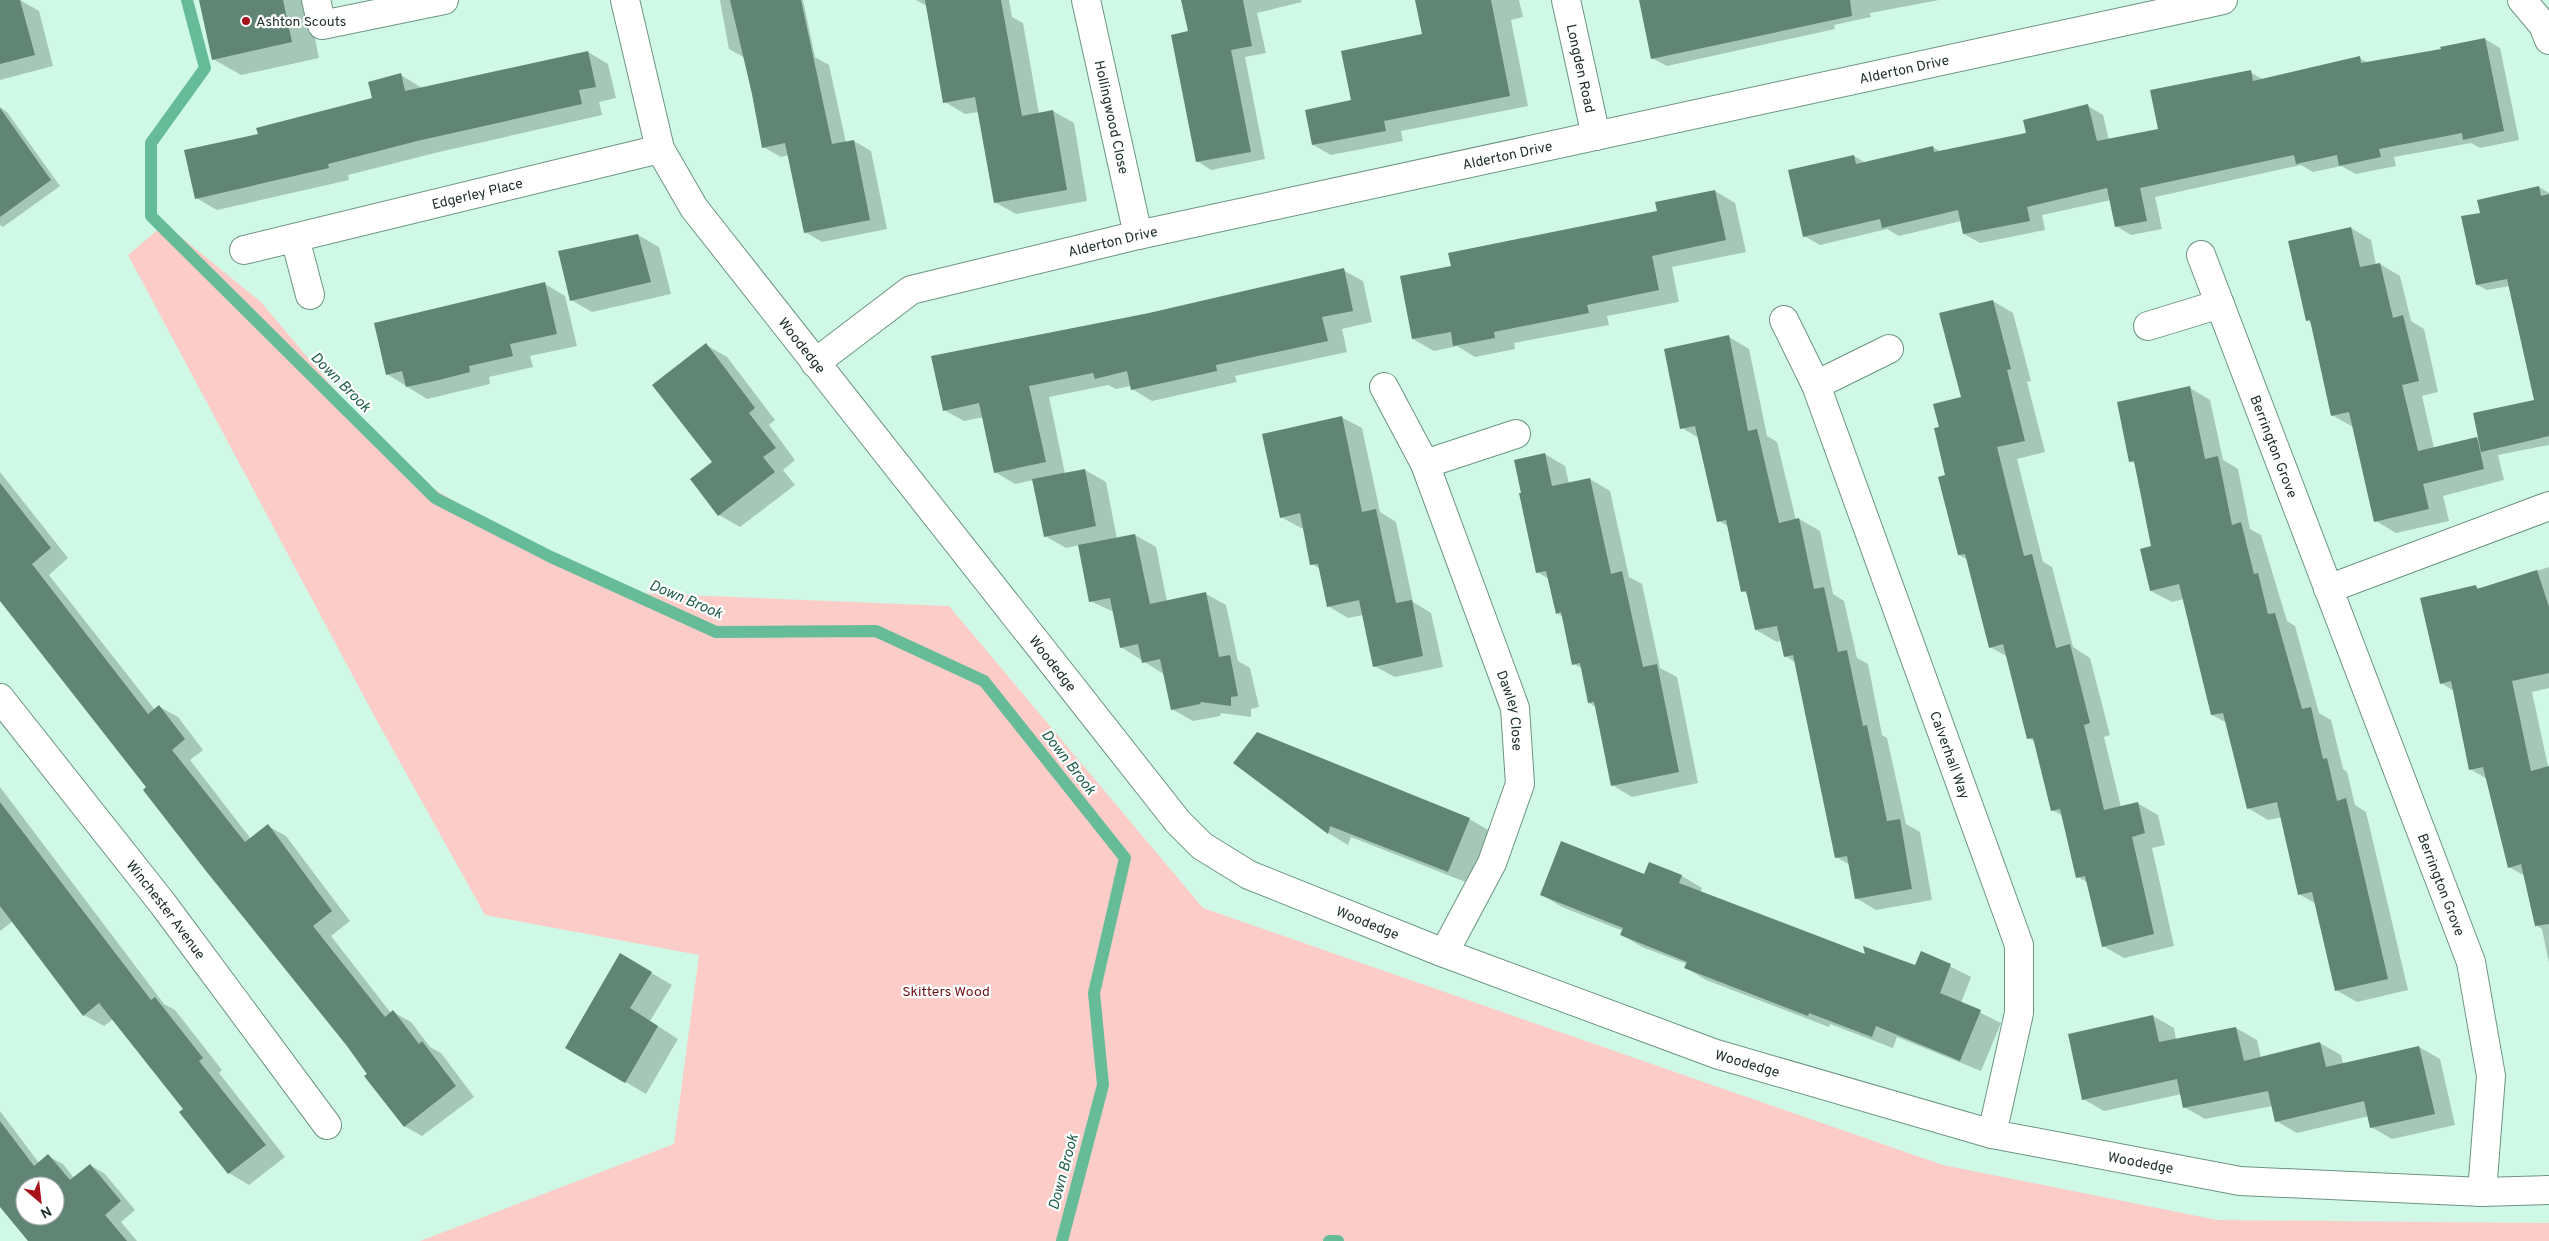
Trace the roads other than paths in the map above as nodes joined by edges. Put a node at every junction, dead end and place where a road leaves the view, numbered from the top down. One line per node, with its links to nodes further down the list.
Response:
1 (316, 0): 2 (street)
2 (444, 0)
3 (625, 0): 10 (street, Woodedge)
4 (1086, 0): 11 (street, Hollingwood Close)
5 (1566, 0): 9 (street, Longden Road)
6 (2223, 0): 9 (street, Alderton Drive)
7 (2522, 0): 8 (street)
8 (2549, 40)
9 (1596, 136): 11 (street, Alderton Drive)
10 (660, 149): 12 (street, Edgerley Place); 20 (street, Woodedge)
11 (1138, 235): 20 (street, Alderton Drive)
12 (295, 238): 13 (street, Edgerley Place); 15 (street)
13 (244, 250)
14 (2201, 255): 16 (street, Berrington Grove)
15 (310, 295)
16 (2220, 304): 18 (street); 26 (street, Berrington Grove)
17 (1784, 320): 21 (street, Calverhall Way)
18 (2148, 326)
19 (1889, 350): 21 (street)
20 (815, 363): 28 (street, Woodedge)
21 (1816, 385): 30 (street, Calverhall Way)
22 (1384, 387): 24 (street, Dawley Close)
23 (1516, 434): 24 (street)
24 (1425, 464): 28 (street, Dawley Close)
25 (2549, 506): 26 (street)
26 (2328, 589): 32 (street, Berrington Grove)
27 (0, 698): 29 (street, Winchester Avenue)
28 (1444, 954): 30 (street, Woodedge)
29 (327, 1125)
30 (1992, 1134): 32 (street, Woodedge)
31 (2549, 1190): 32 (street, Woodedge)
32 (2482, 1192)

